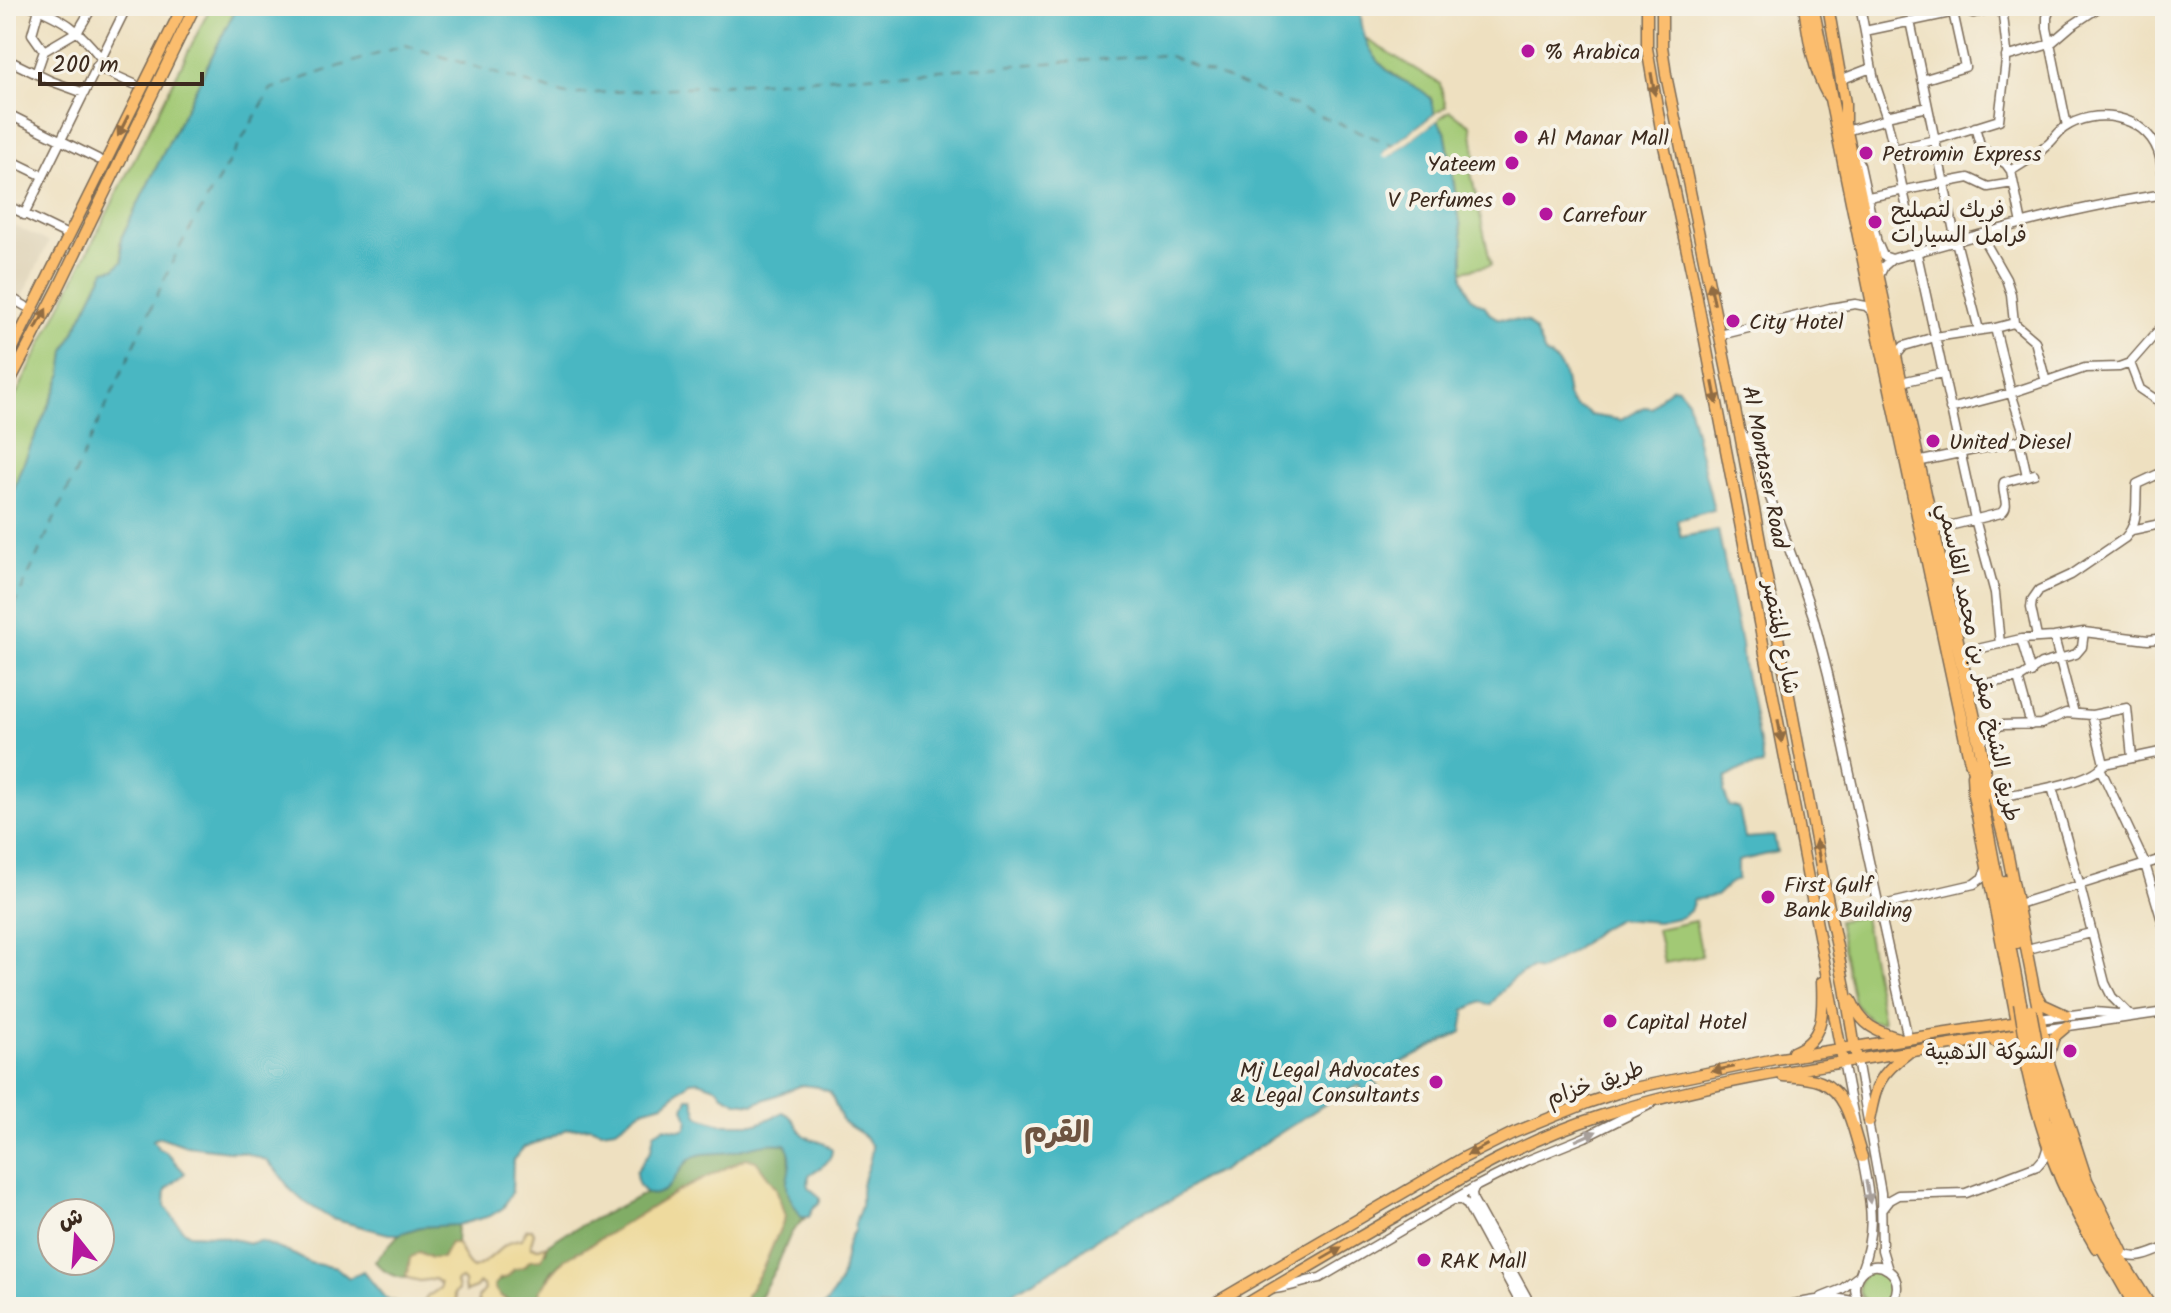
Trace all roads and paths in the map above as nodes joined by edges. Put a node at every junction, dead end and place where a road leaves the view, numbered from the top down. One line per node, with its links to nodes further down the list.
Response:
1 (59, 6): 20 (street)
2 (93, 6): 22 (street)
3 (127, 6): 29 (street)
4 (183, 6): 61 (main road, one-way to 61)
5 (195, 6): 86 (main road, one-way to 5)
6 (1647, 6): 25 (main road, شارع المنتصر)
7 (1662, 6): 32 (main road, Al Montaser Road)
8 (1804, 6): 37 (main road)
9 (1812, 6): 37 (highway, طريق الشيخ صقر بن محمد القاسمي)
10 (1820, 6): 43 (highway, طريق الشيخ صقر بن محمد القاسمي)
11 (1828, 6): 33 (main road)
12 (1860, 6): 23 (street)
13 (1920, 6): 21 (street)
14 (2002, 6): 17 (street); 27 (street)
15 (2051, 6): 24 (street)
16 (2101, 6): 24 (street)
17 (1969, 7): 19 (street)
18 (35, 8): 20 (street); 26 (street)
19 (1953, 12): 21 (street); 34 (street)
20 (54, 15): 22 (street)
21 (1914, 20): 23 (street); 34 (street)
22 (78, 31): 26 (street); 29 (street)
23 (1865, 31): 30 (street)
24 (2050, 44): 27 (street); 41 (street)
25 (1647, 48): 32 (main road); 129 (main road, شارع المنتصر, one-way to 129)
26 (44, 51): 31 (street)
27 (2006, 57): 42 (street)
28 (6, 59): 31 (street)
29 (99, 62): 35 (street); 36 (street)
30 (1871, 68): 33 (street); 40 (street)
31 (36, 74): 36 (street)
32 (1666, 75): 76 (main road, Al Montaser Road, one-way to 32)
33 (1840, 80): 43 (main road)
34 (1922, 80): 38 (street)
35 (134, 84)
36 (84, 93): 44 (street)
37 (1832, 102): 67 (highway, طريق الشيخ صقر بن محمد القاسمي)
38 (1928, 107): 40 (street); 45 (street)
39 (6, 113): 44 (street)
40 (1887, 118): 43 (street); 46 (street)
41 (2067, 126): 50 (street); 55 (street)
42 (1975, 127): 45 (street); 50 (street)
43 (1845, 128): 47 (highway, طريق الشيخ صقر بن محمد القاسمي)
44 (60, 140): 49 (street); 51 (street)
45 (1935, 140): 46 (street); 52 (street)
46 (1894, 149): 54 (street)
47 (1850, 150): 56 (street); 60 (highway, طريق الشيخ صقر بن محمد القاسمي)
48 (6, 158): 51 (street)
49 (98, 159)
50 (2011, 171): 53 (street)
51 (43, 176): 58 (street)
52 (1944, 182): 53 (street); 54 (street); 63 (street)
53 (2013, 183): 59 (street)
54 (1903, 189): 56 (street); 64 (street)
55 (2164, 194): 59 (street)
56 (1868, 197): 60 (street)
57 (6, 205): 58 (street)
58 (24, 215): 61 (street)
59 (2022, 224): 62 (street)
60 (1872, 234): 65 (street); 66 (highway, طريق الشيخ صقر بن محمد القاسمي)
61 (68, 235): 81 (main road)
62 (1981, 235): 63 (street); 72 (street)
63 (1956, 241): 64 (street); 75 (street)
64 (1917, 252): 65 (street); 77 (street)
65 (1892, 259): 66 (street)
66 (1878, 278): 78 (highway, طريق الشيخ صقر بن محمد القاسمي)
67 (1870, 291): 69 (street); 71 (highway, طريق الشيخ صقر بن محمد القاسمي)
68 (6, 295): 70 (street)
69 (1855, 304): 71 (street); 76 (street)
70 (25, 306)
71 (1875, 314): 116 (highway, طريق الشيخ صقر بن محمد القاسمي)
72 (2014, 323): 74 (street); 85 (street)
73 (2165, 323): 82 (street)
74 (1995, 328): 75 (street); 87 (street)
75 (1979, 330): 77 (street)
76 (1720, 335): 90 (main road, Al Montaser Road)
77 (1935, 337): 79 (street); 83 (street)
78 (1891, 339): 79 (street); 80 (highway, طريق الشيخ صقر بن محمد القاسمي)
79 (1904, 346): 80 (street)
80 (1895, 357): 84 (highway, طريق الشيخ صقر بن محمد القاسمي)
81 (6, 362)
82 (2130, 363): 85 (street); 89 (street)
83 (1942, 373): 84 (street); 88 (street)
84 (1901, 382): 93 (highway, طريق الشيخ صقر بن محمد القاسمي)
85 (2046, 382): 87 (street)
86 (6, 389)
87 (2011, 393): 88 (street); 91 (street)
88 (1950, 409): 92 (street)
89 (2165, 411)
90 (1739, 429): 126 (street); 131 (main road, Al Montaser Road, one-way to 90)
91 (2019, 440): 92 (street); 95 (street)
92 (1960, 453): 93 (street); 95 (street)
93 (1917, 462): 97 (highway, طريق الشيخ صقر بن محمد القاسمي)
94 (2165, 471): 98 (street)
95 (1975, 519): 97 (street); 104 (street)
96 (2165, 523): 98 (street)
97 (1933, 530): 105 (highway, طريق الشيخ صقر بن محمد القاسمي)
98 (2132, 530): 100 (street)
99 (2084, 632): 101 (street); 102 (street); 106 (street)
100 (2037, 637): 101 (street); 103 (street)
101 (2054, 637): 106 (street)
102 (2165, 638)
103 (2021, 639): 104 (street); 107 (street)
104 (2000, 644): 105 (street)
105 (1960, 653): 109 (highway, طريق الشيخ صقر بن محمد القاسمي)
106 (2060, 659): 107 (street); 110 (street)
107 (2031, 673): 108 (street)
108 (2018, 678): 109 (street); 113 (street)
109 (1967, 687): 112 (highway, طريق الشيخ صقر بن محمد القاسمي)
110 (2074, 713): 111 (street); 113 (street)
111 (2092, 715): 117 (street); 118 (street)
112 (1975, 725): 114 (street); 116 (highway, طريق الشيخ صقر بن محمد القاسمي)
113 (2031, 725): 114 (street)
114 (1989, 731): 116 (street)
115 (2165, 751): 117 (street)
116 (1977, 752): 120 (main road); 122 (main road); 132 (highway, طريق الشيخ صقر بن محمد القاسمي)
117 (2132, 757): 118 (street)
118 (2102, 767): 119 (street); 123 (street)
119 (2052, 787): 120 (street); 124 (street)
120 (1993, 798): 125 (main road)
121 (2165, 858): 123 (street)
122 (1987, 864): 126 (street); 132 (main road)
123 (2145, 864): 124 (street); 127 (street)
124 (2080, 886): 125 (street); 128 (street)
125 (2018, 904): 130 (main road)
126 (1879, 906): 139 (street)
127 (2165, 931)
128 (2091, 933): 130 (street); 134 (street)
129 (1821, 944): 143 (main road, شارع المنتصر); 145 (main road)
130 (2027, 949): 132 (main road)
131 (1844, 982): 139 (main road); 142 (main road)
132 (2024, 998): 135 (main road); 136 (main road); 137 (main road); 140 (highway, طريق الشيخ صقر بن محمد القاسمي, bridge); 140 (main road)
133 (2165, 1012): 134 (street)
134 (2131, 1016): 135 (street)
135 (2067, 1020): 140 (street); 147 (main road)
136 (2017, 1022): 137 (main road, طريق خزام); 138 (main road); 140 (main road, طريق خزام)
137 (1987, 1027): 139 (main road, طريق خزام)
138 (2019, 1034): 140 (main road); 140 (main road, طريق خزام); 141 (main road, طريق خزام)
139 (1906, 1039): 142 (main road, طريق خزام)
140 (2034, 1039): 141 (main road); 147 (main road); 154 (main road); 166 (highway, طريق الشيخ صقر بن محمد القاسمي); 170 (highway, طريق الشيخ صقر بن محمد القاسمي)
141 (1984, 1040): 144 (main road, طريق خزام)
142 (1855, 1047): 143 (main road, طريق خزام); 146 (main road)
143 (1841, 1049): 145 (main road, طريق خزام); 148 (main road, شارع المنتصر)
144 (1910, 1052): 146 (main road, طريق خزام); 153 (main road)
145 (1775, 1059): 150 (main road, طريق خزام, one-way to 150)
146 (1857, 1060): 148 (main road, طريق خزام); 153 (street)
147 (2048, 1060): 162 (main road)
148 (1843, 1061): 149 (main road, طريق خزام); 155 (street, شارع المنتصر)
149 (1773, 1075): 151 (main road, طريق خزام); 155 (main road)
150 (1632, 1088): 152 (main road); 172 (main road, طريق خزام, one-way to 172)
151 (1666, 1097): 152 (main road, طريق خزام); 158 (street, one-way to 151)
152 (1598, 1116): 167 (main road, طريق خزام, one-way to 152)
153 (1869, 1121): 160 (street)
154 (2047, 1149): 156 (street); 157 (main road)
155 (1862, 1157): 165 (street, شارع المنتصر, one-way to 165)
156 (2037, 1166): 157 (street); 160 (street)
157 (2057, 1172): 170 (main road)
158 (1475, 1187): 159 (street); 175 (street)
159 (1455, 1200): 167 (street); 174 (street)
160 (1882, 1209): 164 (street)
161 (2165, 1248): 163 (street)
162 (2122, 1253): 163 (street); 166 (main road)
163 (2141, 1256): 166 (street)
164 (1888, 1270): 165 (street); 168 (street)
165 (1859, 1275): 169 (street); 171 (street)
166 (2136, 1283): 179 (highway, طريق الشيخ صقر بن محمد القاسمي)
167 (1270, 1290): 173 (main road, طريق خزام)
168 (1896, 1292): 177 (street); 178 (street)
169 (1814, 1300): 171 (street); 176 (street)
170 (2131, 1301)
171 (1867, 1306)
172 (1208, 1307)
173 (1241, 1307)
174 (1523, 1307)
175 (1532, 1307)
176 (1777, 1307)
177 (1882, 1307)
178 (1897, 1307)
179 (2150, 1307)

